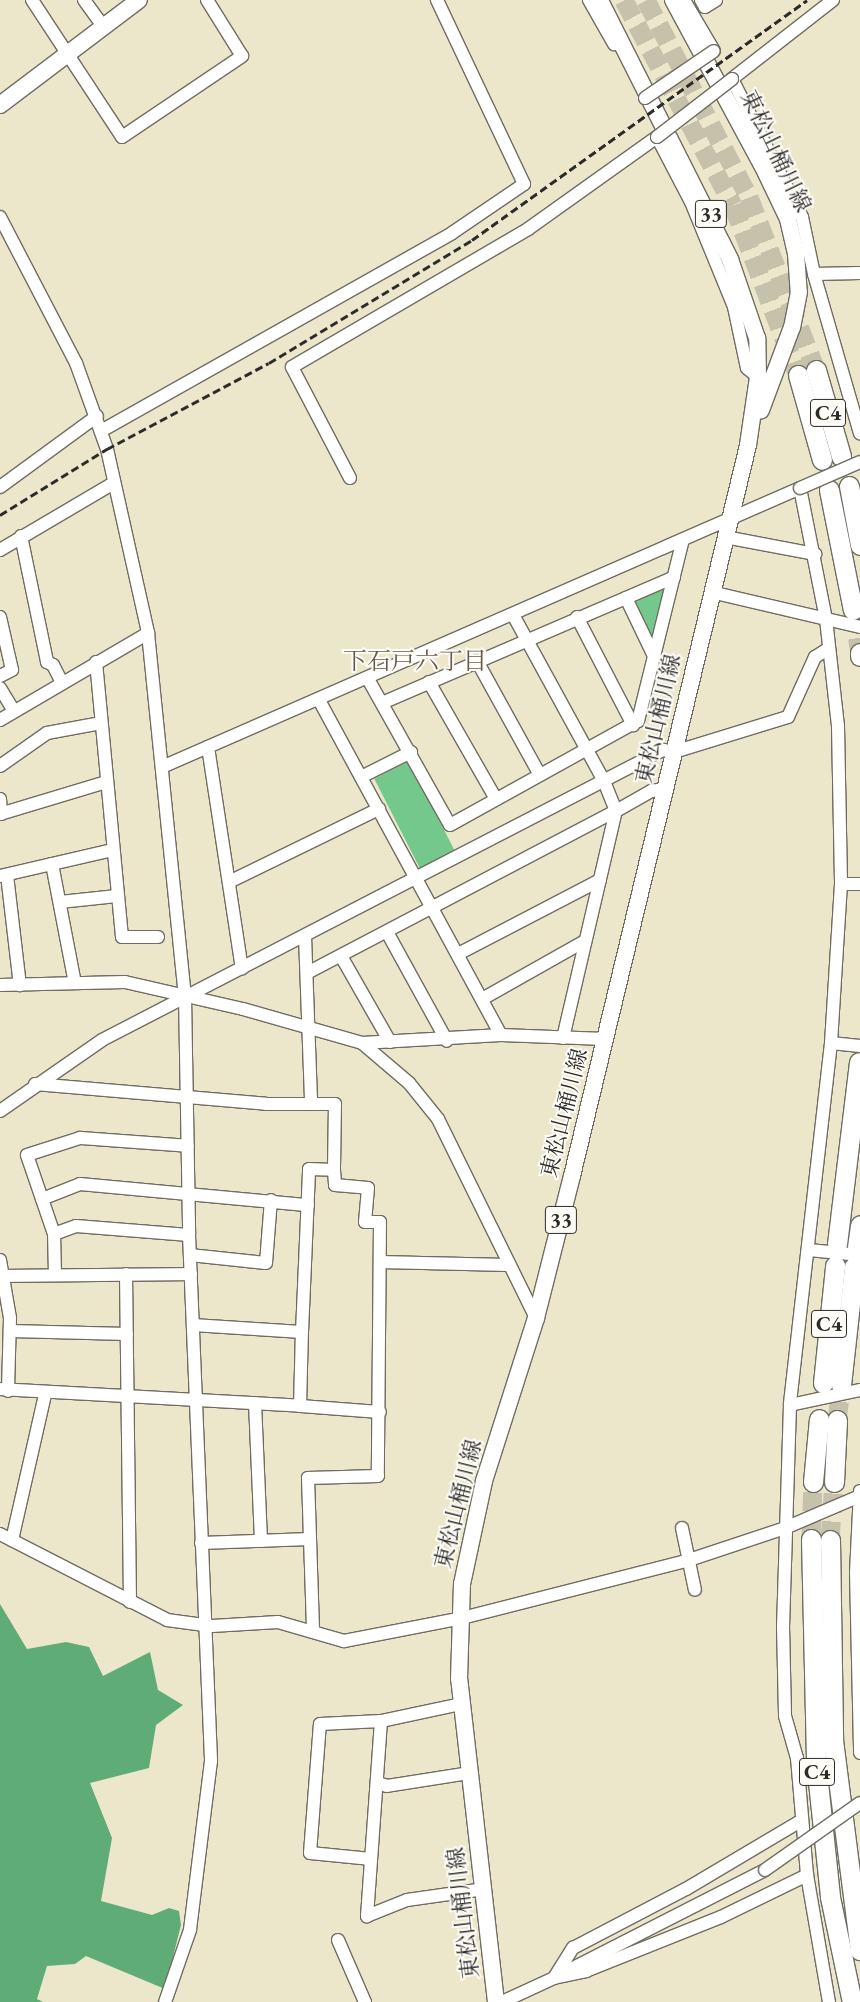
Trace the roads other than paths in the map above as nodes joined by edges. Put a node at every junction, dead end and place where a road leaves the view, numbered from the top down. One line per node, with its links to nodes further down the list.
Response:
1 (32, 0): 15 (street)
2 (84, 0): 14 (street)
3 (139, 0): 14 (main road)
4 (207, 0): 15 (street)
5 (437, 0): 25 (street)
6 (589, 0): 13 (street, bridge)
7 (600, 0): 22 (main road, 東松山桶川線 / 33)
8 (673, 0): 27 (main road, 東松山桶川線 / 33)
9 (684, 0): 13 (street)
10 (716, 0): 12 (street)
11 (834, 0): 16 (street)
12 (703, 3): 13 (street)
13 (692, 14)
14 (104, 26): 15 (main road)
15 (69, 52): 17 (main road)
16 (732, 79): 18 (street, bridge); 21 (street)
17 (0, 105)
18 (657, 137): 22 (street, 33); 31 (street)
19 (0, 217): 23 (street)
20 (860, 273): 21 (street)
21 (814, 274): 24 (street)
22 (758, 377): 27 (main road, 東松山桶川線 / 33)
23 (97, 416): 25 (street); 34 (street)
24 (858, 419): 26 (street)
25 (101, 431): 32 (street)
26 (860, 433)
27 (748, 445): 37 (main road, 東松山桶川線 / 33)
28 (841, 456): 29 (highway, C4)
29 (822, 460)
30 (860, 462): 35 (street, bridge)
31 (350, 478)
32 (112, 484): 38 (street); 52 (street)
33 (849, 486): 41 (highway)
34 (0, 487)
35 (800, 488): 37 (street); 43 (street)
36 (829, 490): 51 (highway)
37 (730, 516): 39 (main road, 東松山桶川線 / 33); 40 (street)
38 (21, 536): 42 (street); 61 (street)
39 (725, 537): 43 (street); 45 (main road, 東松山桶川線 / 33)
40 (683, 538): 44 (street); 47 (street)
41 (860, 545)
42 (0, 550)
43 (815, 554): 50 (street)
44 (674, 577): 46 (street); 55 (street)
45 (711, 592): 50 (street); 72 (main road, 東松山桶川線 / 33)
46 (626, 598): 49 (street); 55 (street)
47 (513, 614): 53 (street); 59 (street)
48 (0, 617): 58 (street)
49 (577, 617): 53 (street); 68 (street)
50 (826, 619): 51 (street); 54 (street)
51 (856, 619)
52 (148, 633): 57 (street); 74 (street)
53 (526, 640): 56 (street); 70 (street)
54 (828, 648): 72 (street); 91 (street)
55 (653, 654): 68 (street)
56 (477, 661): 60 (street); 75 (street)
57 (96, 662): 61 (street); 67 (street)
58 (0, 676)
59 (368, 678): 63 (street); 64 (street)
60 (430, 682): 64 (street); 81 (street)
61 (62, 683): 65 (street)
62 (0, 688): 65 (street)
63 (319, 700): 69 (street); 76 (street)
64 (382, 703): 71 (street)
65 (14, 711): 66 (street)
66 (0, 720)
67 (102, 723): 73 (street); 78 (street)
68 (633, 725): 70 (street)
69 (208, 747): 74 (street); 90 (street)
70 (586, 750): 75 (street); 77 (street)
71 (411, 752): 76 (street); 81 (street)
72 (674, 752): 77 (street); 79 (main road, 東松山桶川線 / 33)
73 (0, 766)
74 (162, 767): 107 (street)
75 (540, 775): 81 (street)
76 (361, 776): 82 (street)
77 (604, 781): 83 (street); 88 (street)
78 (106, 782): 84 (street); 85 (street)
79 (665, 789): 83 (street); 112 (main road, 東松山桶川線 / 33)
80 (0, 799): 84 (street)
81 (496, 799)
82 (379, 809): 88 (street); 90 (street)
83 (616, 811): 89 (street); 95 (street)
84 (1, 814)
85 (113, 850): 86 (street); 93 (street)
86 (52, 864): 87 (street); 94 (street)
87 (3, 876): 106 (street)
88 (418, 880): 95 (street); 97 (street)
89 (600, 880): 99 (street); 100 (street)
90 (229, 882): 102 (street)
91 (841, 884): 92 (street); 116 (street)
92 (860, 884)
93 (117, 896): 94 (street); 98 (street)
94 (60, 902): 104 (street)
95 (434, 908): 96 (street); 100 (street)
96 (387, 932): 101 (street); 114 (street)
97 (305, 936): 102 (street); 103 (street)
98 (158, 937)
99 (585, 941): 108 (street); 111 (street)
100 (458, 954): 108 (street)
101 (341, 956): 103 (street); 113 (street)
102 (242, 968): 107 (street)
103 (306, 973): 109 (street)
104 (75, 983): 106 (street); 107 (street)
105 (0, 985): 106 (street)
106 (20, 985)
107 (186, 996): 109 (street); 119 (street); 120 (street)
108 (482, 999): 110 (street)
109 (308, 1029): 115 (street); 121 (street)
110 (501, 1035): 111 (street); 114 (street)
111 (563, 1038): 112 (street)
112 (605, 1038): 144 (main road, 東松山桶川線 / 33)
113 (390, 1042): 114 (street); 115 (street)
114 (447, 1042)
115 (362, 1043): 138 (street)
116 (831, 1043): 117 (street); 133 (street)
117 (860, 1046)
118 (860, 1062): 132 (highway)
119 (35, 1084): 120 (street); 122 (street)
120 (189, 1097): 121 (street); 123 (street)
121 (311, 1103): 124 (street)
122 (0, 1111)
123 (188, 1146): 125 (street); 126 (street)
124 (334, 1170): 128 (street); 137 (street)
125 (188, 1191): 126 (street); 127 (street); 131 (street)
126 (42, 1199): 130 (street)
127 (271, 1200): 128 (street); 134 (street)
128 (308, 1205): 147 (street)
129 (860, 1225): 135 (highway, C4)
130 (54, 1234): 131 (street); 140 (street)
131 (189, 1235): 134 (street)
132 (837, 1244)
133 (809, 1250): 135 (street); 155 (street)
134 (190, 1255): 142 (street)
135 (857, 1256): 139 (highway, C4)
136 (0, 1260): 143 (street)
137 (380, 1262): 138 (street); 157 (street)
138 (508, 1265): 144 (street)
139 (835, 1266)
140 (56, 1274): 141 (street); 143 (street)
141 (126, 1274): 142 (street); 148 (street)
142 (191, 1274): 145 (street)
143 (2, 1276): 146 (street)
144 (536, 1318): 176 (main road, 東松山桶川線 / 33)
145 (193, 1325): 147 (street); 153 (street)
146 (11, 1331): 148 (street); 149 (street)
147 (302, 1332): 156 (street)
148 (127, 1334): 152 (street)
149 (4, 1390): 151 (street)
150 (860, 1390): 155 (street)
151 (45, 1395): 152 (street); 169 (street)
152 (130, 1399): 153 (street); 175 (street)
153 (196, 1401): 154 (street); 172 (street)
154 (255, 1403): 156 (street); 171 (street)
155 (790, 1405): 165 (street)
156 (300, 1406): 157 (street)
157 (380, 1412): 167 (street)
158 (818, 1419): 160 (highway)
159 (837, 1420): 161 (highway)
160 (813, 1482)
161 (834, 1482)
162 (860, 1492): 163 (street)
163 (860, 1496): 165 (street); 181 (street)
164 (682, 1528): 173 (street)
165 (785, 1528): 173 (street); 186 (street)
166 (0, 1534): 169 (street)
167 (310, 1539): 171 (street); 178 (street)
168 (811, 1539): 198 (highway, C4)
169 (12, 1540): 175 (street)
170 (830, 1540): 191 (highway, C4)
171 (261, 1541): 172 (street)
172 (201, 1543): 177 (street)
173 (688, 1560): 174 (street); 176 (street)
174 (695, 1590)
175 (130, 1602): 177 (street)
176 (462, 1618): 178 (street); 179 (main road, 東松山桶川線 / 33)
177 (205, 1625): 178 (street); 193 (street)
178 (313, 1632)
179 (461, 1704): 180 (street); 183 (main road, 東松山桶川線 / 33)
180 (382, 1720): 184 (street); 187 (street)
181 (859, 1730): 182 (street)
182 (860, 1753)
183 (469, 1772): 184 (street); 189 (main road, 東松山桶川線 / 33)
184 (378, 1783): 187 (street)
185 (860, 1803): 192 (street, bridge)
186 (802, 1820): 188 (street); 192 (street)
187 (371, 1859): 189 (street)
188 (807, 1875): 192 (street); 197 (street)
189 (484, 1889): 195 (main road, 東松山桶川線 / 33)
190 (338, 1940): 194 (street)
191 (860, 1950)
192 (554, 1978): 196 (street)
193 (166, 2002)
194 (365, 2002)
195 (496, 2002)
196 (502, 2002)
197 (829, 2002)
198 (852, 2002)

